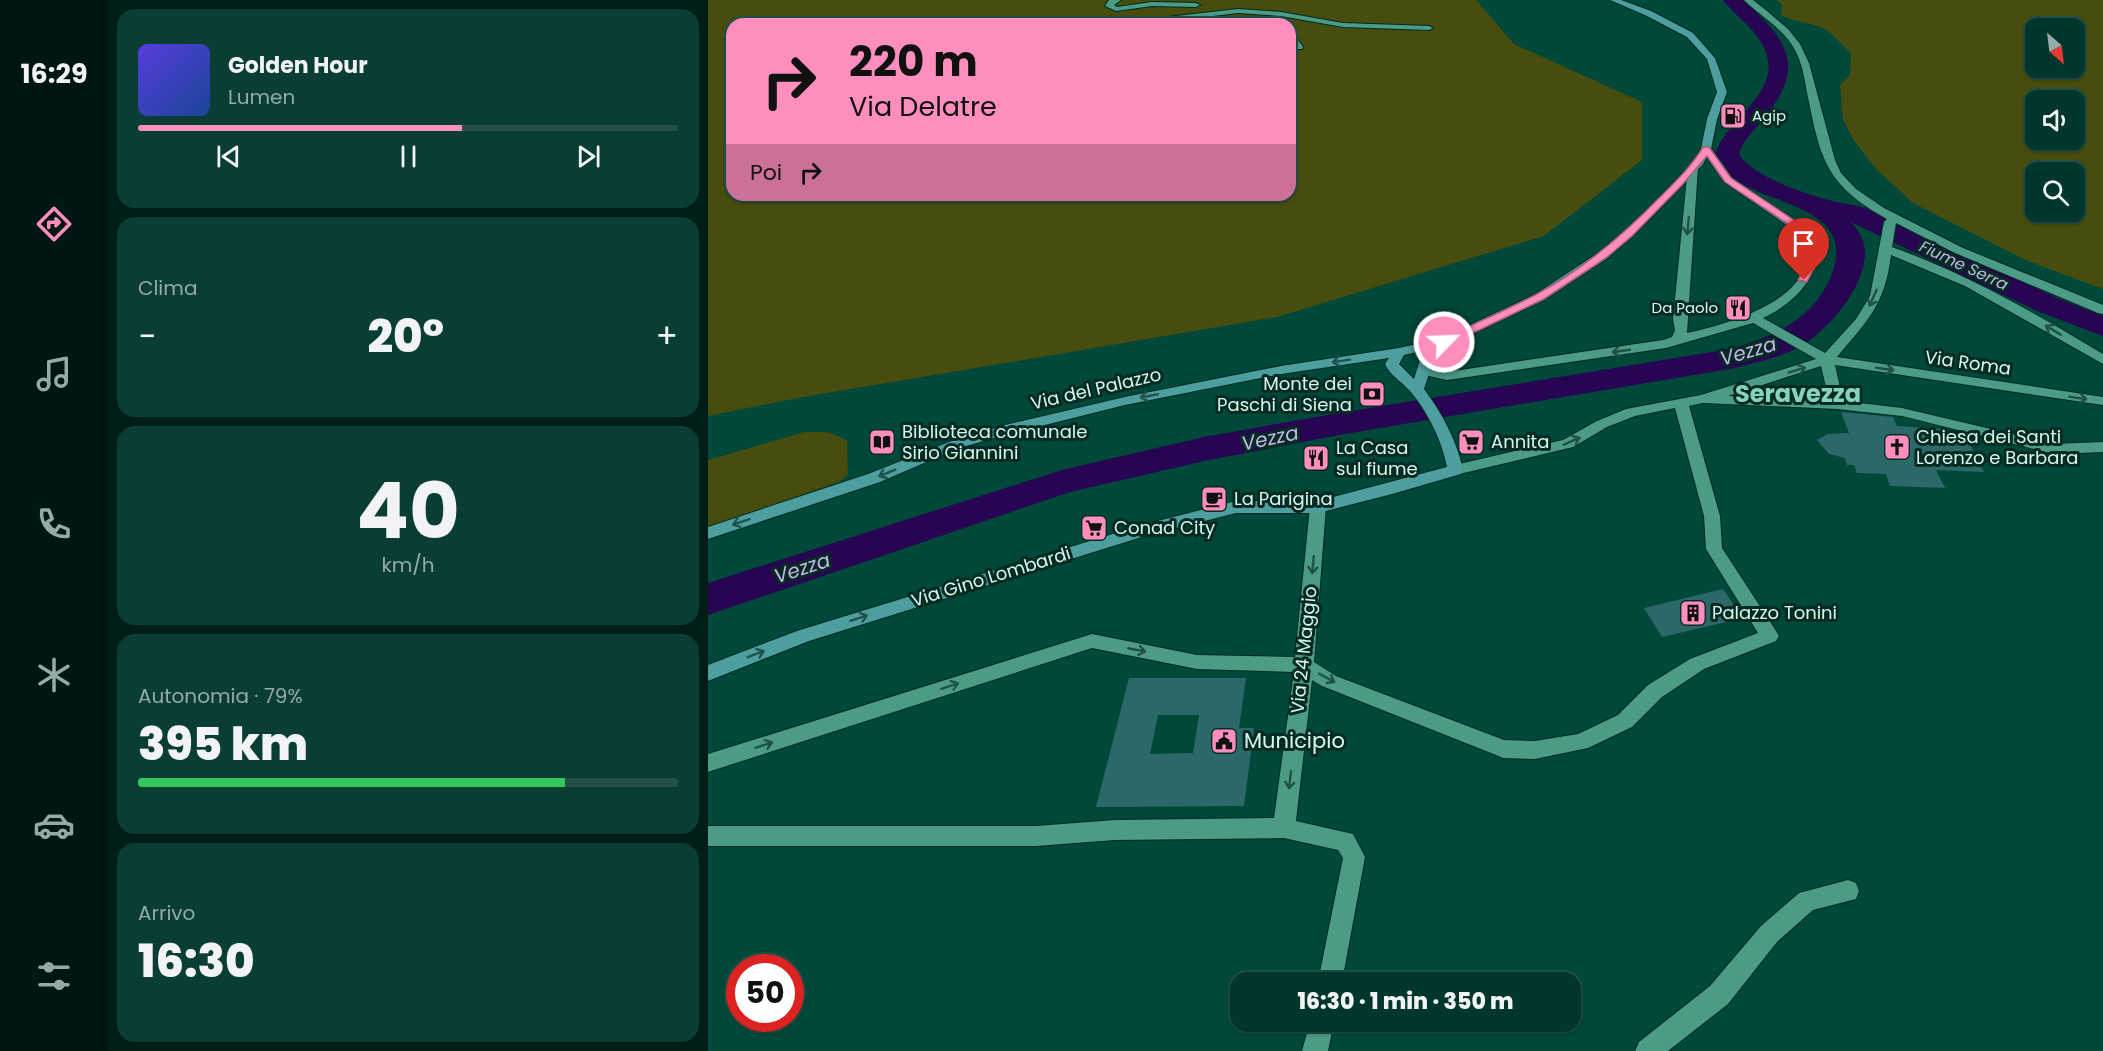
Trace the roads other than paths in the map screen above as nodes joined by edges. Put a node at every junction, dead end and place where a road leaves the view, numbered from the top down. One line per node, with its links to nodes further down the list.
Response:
1 (1117, 0): 4 (street)
2 (1614, 0): 8 (main road)
3 (1748, 0): 10 (street)
4 (1200, 2): 5 (street)
5 (1150, 18)
6 (1176, 18): 7 (street)
7 (1429, 28)
8 (1706, 149): 9 (main road); 13 (street)
9 (1694, 167): 14 (street, one-way to 14); 15 (main road)
10 (1893, 220): 11 (street); 12 (street)
11 (1885, 245): 17 (street, one-way to 17); 18 (street, one-way to 11)
12 (2103, 310)
13 (1757, 321): 14 (street); 17 (street)
14 (1678, 339): 19 (street, one-way to 19)
15 (1444, 342): 16 (main road, Via del Palazzo); 19 (main road)
16 (1399, 352): 19 (main road); 20 (main road); 28 (main road, Via del Palazzo, one-way to 28)
17 (1827, 360): 21 (street, one-way to 17); 22 (street, Via Roma, one-way to 22); 24 (street)
18 (2103, 360)
19 (1425, 365): 20 (main road)
20 (1417, 389): 26 (main road)
21 (1704, 399): 23 (street); 24 (street)
22 (2103, 401)
23 (1681, 404): 26 (street, one-way to 23); 29 (street, one-way to 23)
24 (1837, 405): 25 (street)
25 (2103, 447)
26 (1455, 470): 27 (main road, Via Gino Lombardi)
27 (1318, 507): 29 (street, Via 24 Maggio, one-way to 29); 30 (main road, Via Gino Lombardi, one-way to 27)
28 (708, 533)
29 (1304, 665): 31 (street, one-way to 29); 32 (street, Via 24 Maggio, one-way to 32)
30 (708, 673)
31 (708, 763)
32 (1284, 828): 33 (street); 35 (street)
33 (708, 836)
34 (1848, 891): 38 (street)
35 (1332, 972)
36 (1320, 1032): 37 (street)
37 (1315, 1051)
38 (1648, 1051)

